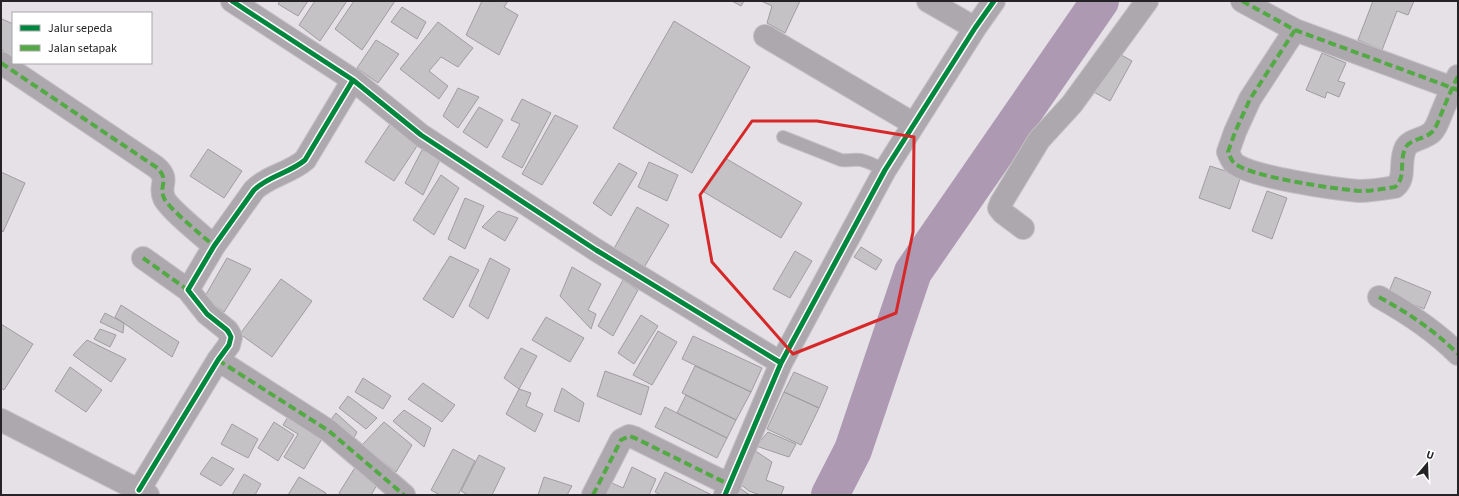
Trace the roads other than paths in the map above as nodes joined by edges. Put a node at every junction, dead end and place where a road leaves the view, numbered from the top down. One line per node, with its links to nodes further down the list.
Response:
1 (232, 1): 10 (street)
2 (928, 1): 6 (street)
3 (994, 1): 6 (street)
4 (1147, 1): 15 (street)
5 (1242, 1): 7 (street)
6 (975, 28): 12 (street)
7 (1295, 30): 11 (street); 11 (street)
8 (765, 36): 12 (street)
9 (1, 63): 16 (street)
10 (353, 80): 16 (street); 22 (street)
11 (1456, 84)
12 (914, 124): 14 (street)
13 (783, 137): 14 (lane)
14 (885, 170): 22 (street)
15 (1023, 228)
16 (214, 246): 18 (street)
17 (143, 258): 18 (street)
18 (188, 290): 21 (street)
19 (1379, 297): 20 (street)
20 (1458, 354)
21 (218, 360): 25 (street); 26 (street)
22 (781, 363): 24 (street)
23 (1, 420): 25 (street)
24 (727, 490): 27 (street)
25 (143, 492)
26 (400, 494)
27 (594, 495)

